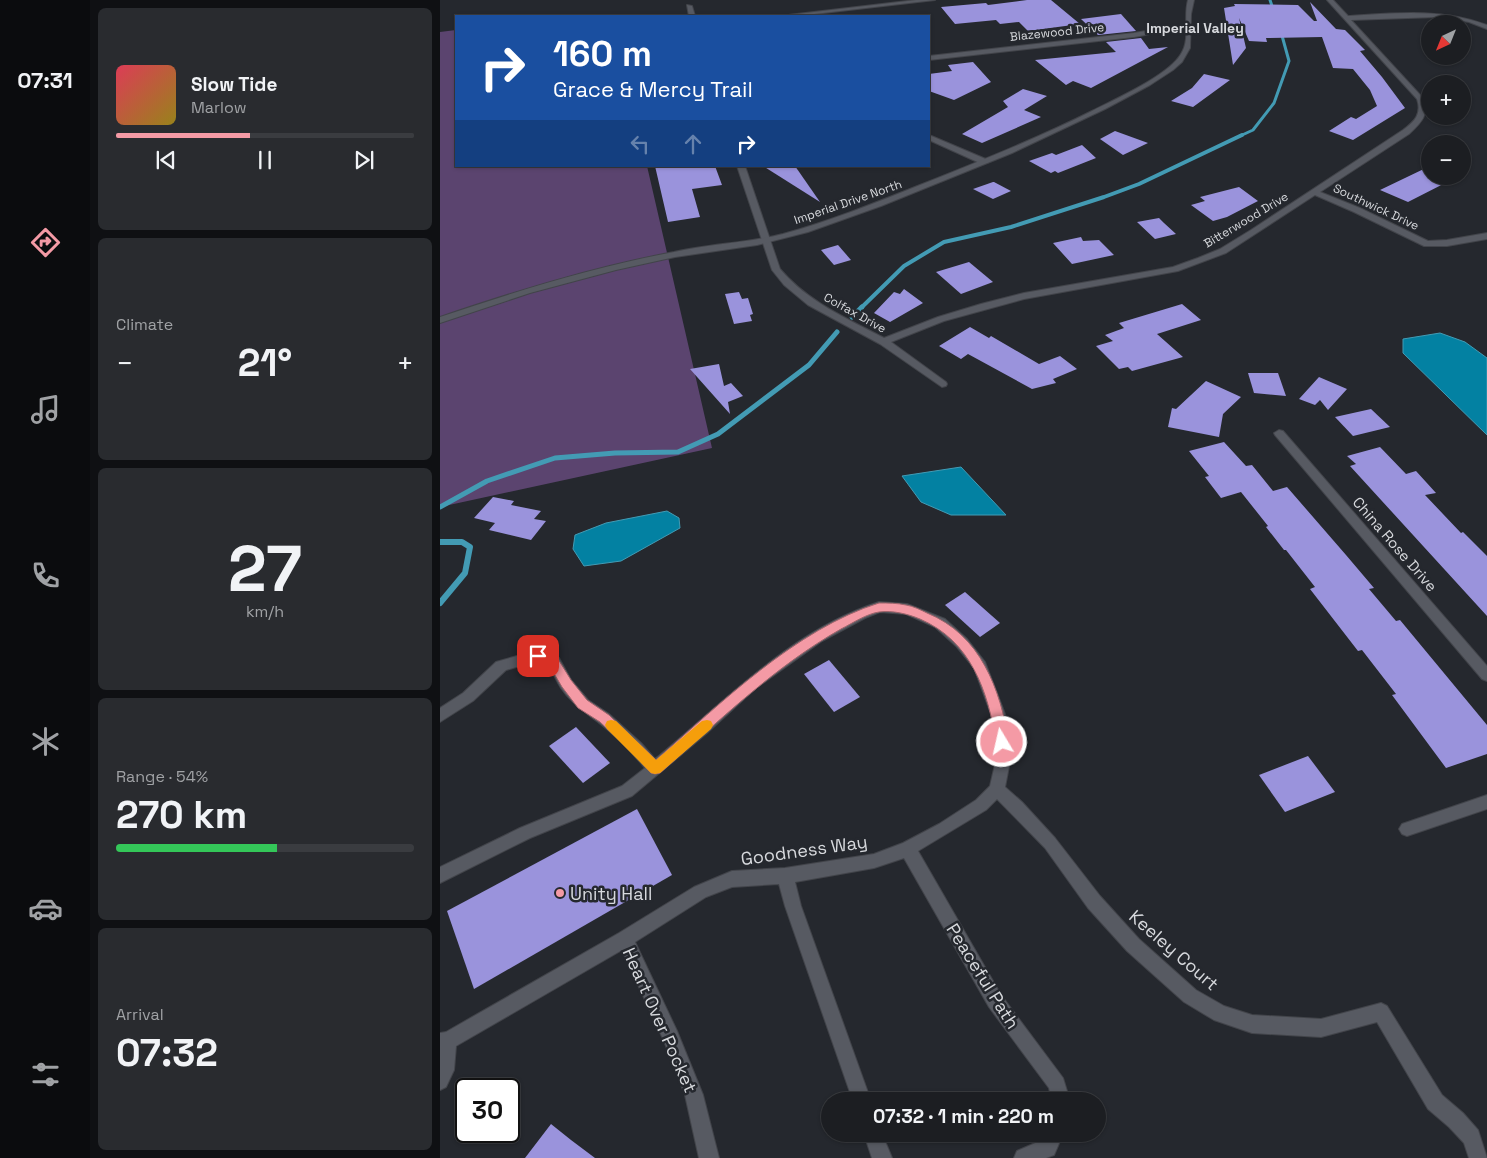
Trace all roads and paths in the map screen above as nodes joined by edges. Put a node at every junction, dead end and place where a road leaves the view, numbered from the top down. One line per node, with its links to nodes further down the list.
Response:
1 (932, 0): 6 (street)
2 (1191, 0): 8 (street, Imperial Drive North)
3 (1330, 0): 7 (street, Bitterwood Drive)
4 (689, 6): 5 (street)
5 (692, 15)
6 (792, 15)
7 (1347, 18): 9 (street); 14 (street, Bitterwood Drive)
8 (1187, 26): 10 (street, Blazewood Drive); 12 (street, Imperial Drive North)
9 (1487, 27)
10 (930, 58)
11 (930, 137): 12 (street)
12 (985, 162): 16 (street, Imperial Drive North)
13 (741, 167): 16 (street, Colfax Drive)
14 (1314, 192): 15 (street, Southwick Drive); 18 (street, Bitterwood Drive)
15 (1487, 236)
16 (766, 240): 17 (street, Imperial Drive North); 18 (street, Colfax Drive)
17 (440, 320)
18 (883, 342): 19 (street, Colfax Drive)
19 (942, 384)
20 (1279, 433): 21 (street, China Rose Drive)
21 (1487, 675)
22 (440, 716): 23 (street)
23 (655, 769): 24 (street); 28 (street)
24 (997, 789): 27 (street, Goodness Way); 40 (street, Keeley Court)
25 (1487, 802): 26 (street)
26 (1407, 829)
27 (908, 849): 29 (street, Goodness Way); 34 (street, Peaceful Path)
28 (440, 875)
29 (785, 876): 30 (street, Goodness Way); 33 (street)
30 (625, 940): 31 (street, Goodness Way); 37 (street, Heart Over Pocket)
31 (444, 1042): 32 (street)
32 (440, 1081)
33 (859, 1092)
34 (1059, 1092)
35 (876, 1142): 38 (street)
36 (1050, 1142): 39 (street)
37 (709, 1158)
38 (882, 1158)
39 (1024, 1158)
40 (1479, 1158)

